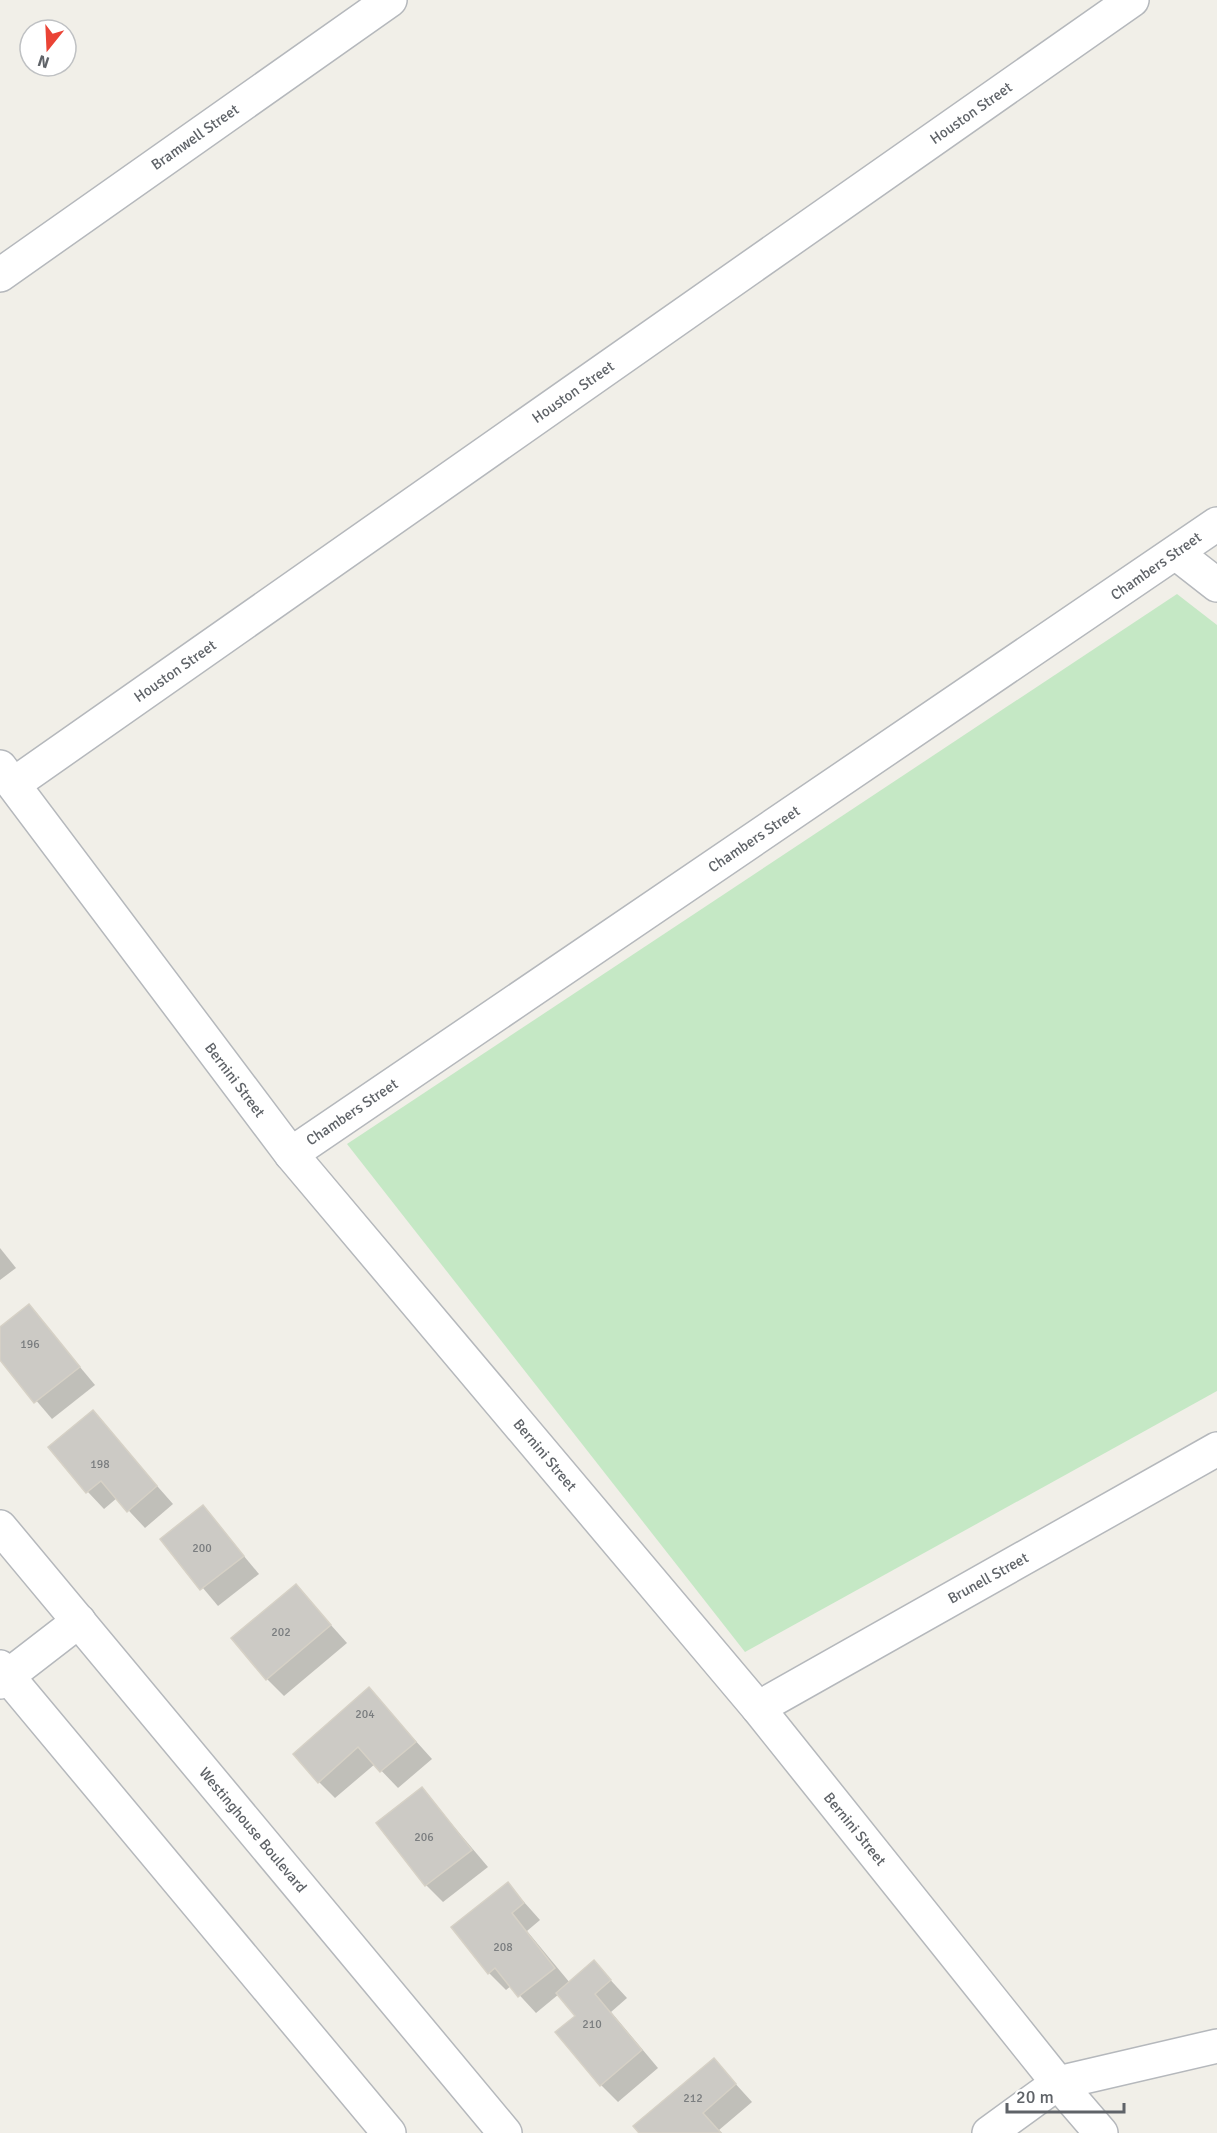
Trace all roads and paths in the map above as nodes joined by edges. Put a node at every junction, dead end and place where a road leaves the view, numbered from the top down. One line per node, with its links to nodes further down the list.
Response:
1 (390, 0): 3 (street, Bramwell Street)
2 (1132, 0): 7 (street, Houston Street)
3 (0, 275)
4 (1217, 524): 5 (street, Chambers Street)
5 (1176, 553): 6 (street); 8 (street, Chambers Street)
6 (1217, 585)
7 (7, 776): 8 (street, Bernini Street)
8 (291, 1154): 13 (street, Bernini Street)
9 (1217, 1449): 13 (street, Brunell Street)
10 (0, 1527): 11 (street, Westinghouse Boulevard)
11 (79, 1621): 12 (street); 17 (street, Westinghouse Boulevard)
12 (2, 1675): 16 (street)
13 (758, 1708): 15 (street, Bernini Street)
14 (1217, 2046): 15 (street)
15 (1058, 2083): 18 (street); 19 (street, Bernini Street)
16 (389, 2133)
17 (505, 2133)
18 (989, 2133)
19 (1101, 2133)

